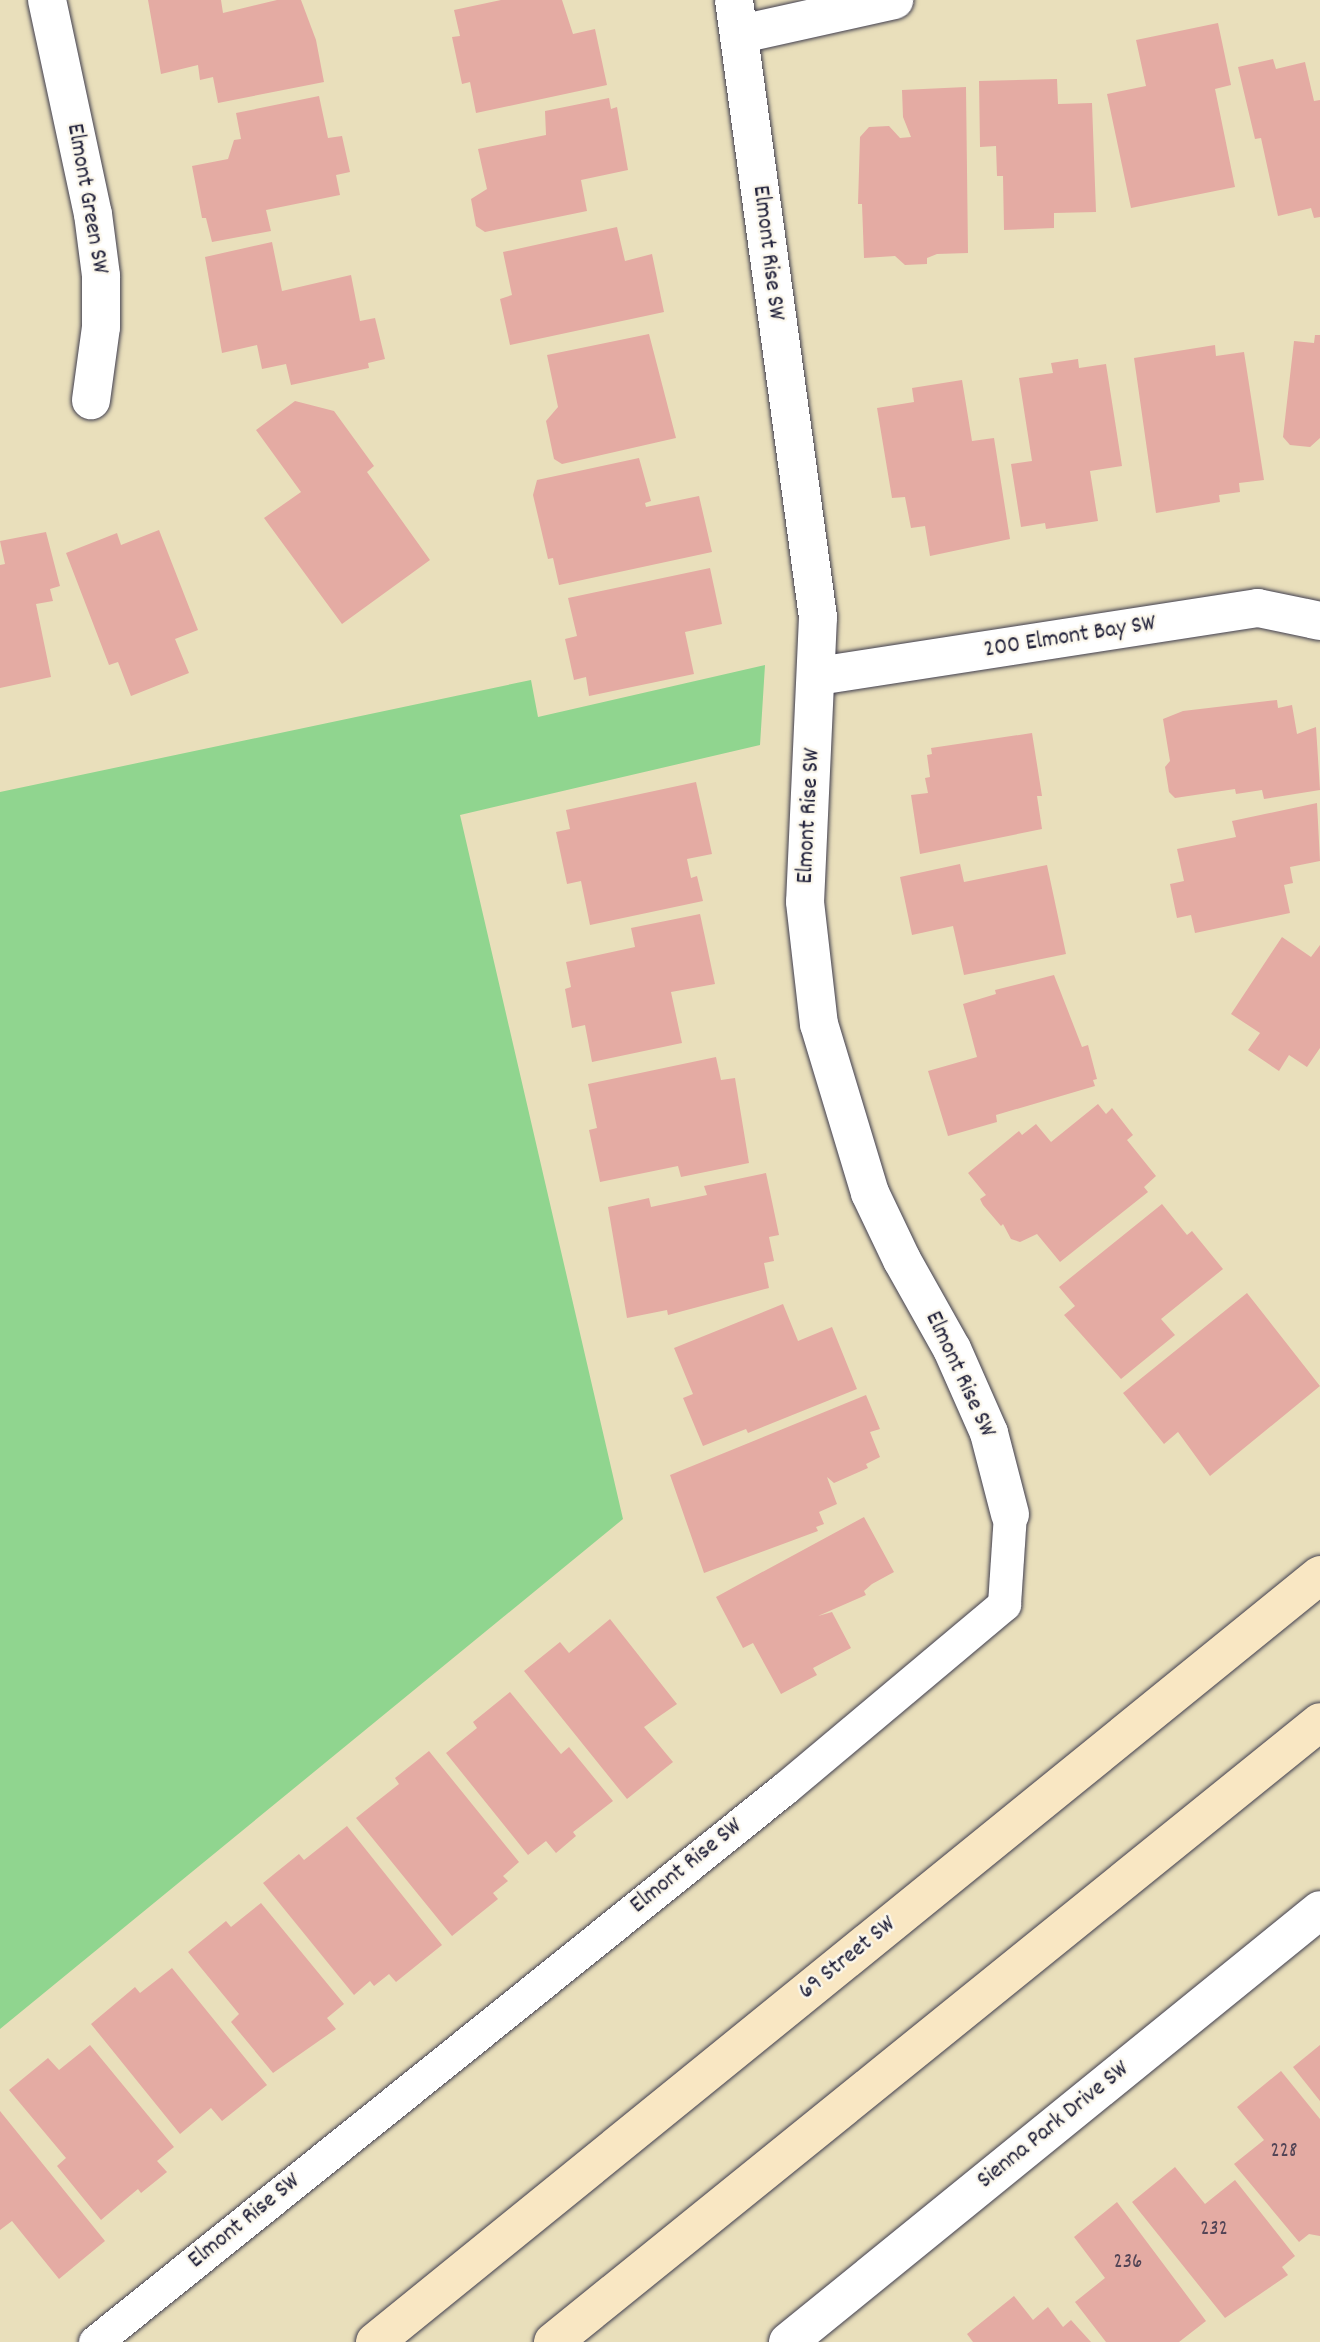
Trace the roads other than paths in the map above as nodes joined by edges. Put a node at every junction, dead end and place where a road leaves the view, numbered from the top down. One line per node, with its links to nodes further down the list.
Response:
1 (47, 0): 4 (street, Elmont Green SW)
2 (894, 0): 3 (street)
3 (737, 17): 6 (street, Elmont Rise SW)
4 (91, 400)
5 (1320, 621): 6 (street, 200 Elmont Bay SW)
6 (818, 676): 7 (street, Elmont Rise SW)
7 (1010, 1514): 11 (lane, Elmont Rise SW)
8 (1320, 1575): 12 (main road, 69 Street SW)
9 (1320, 1722): 13 (main road)
10 (1320, 1910): 14 (street, Sienna Park Drive SW)
11 (95, 2342)
12 (375, 2342)
13 (553, 2342)
14 (788, 2342)

